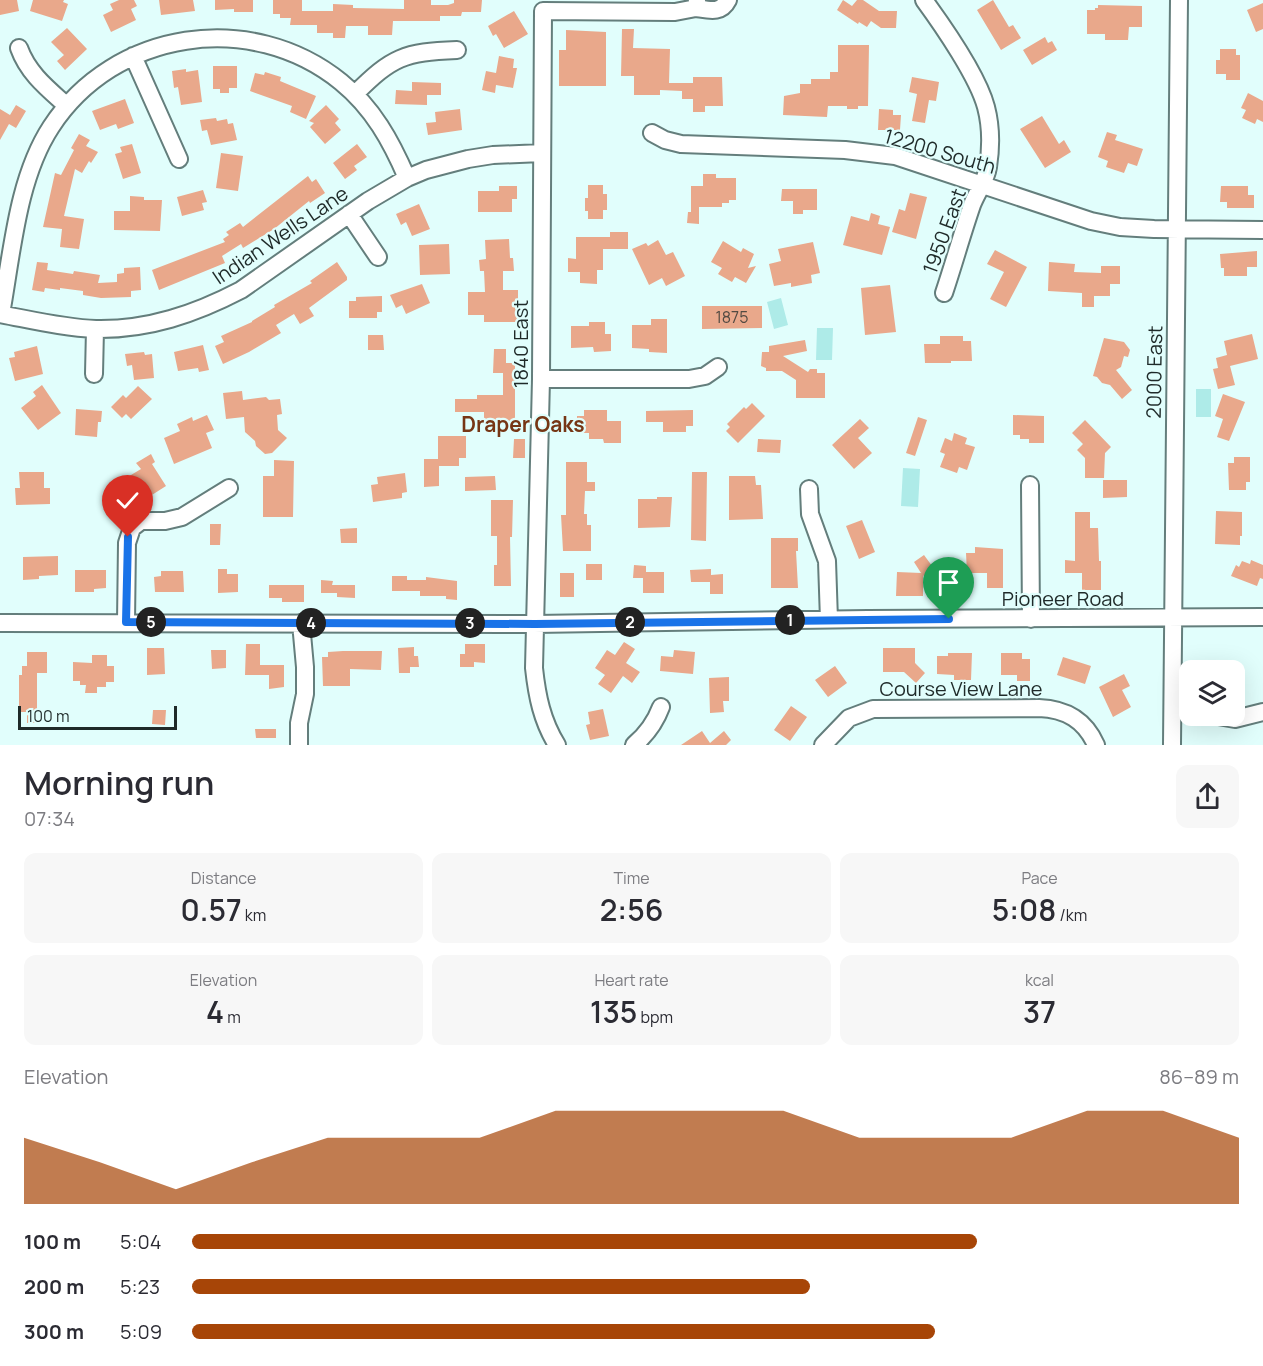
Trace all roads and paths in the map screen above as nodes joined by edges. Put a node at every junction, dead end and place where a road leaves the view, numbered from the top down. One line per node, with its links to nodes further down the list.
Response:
1 (728, 0): 4 (street)
2 (924, 0): 14 (street, 1950 East)
3 (1179, 0): 16 (street, 2000 East)
4 (696, 4): 11 (street, 1840 East)
5 (19, 48): 9 (street)
6 (457, 50): 8 (street)
7 (133, 56): 8 (street); 9 (street); 12 (street)
8 (355, 94): 13 (street)
9 (66, 105): 20 (street)
10 (652, 134): 14 (street, 12200 South)
11 (542, 153): 13 (street, Indian Wells Lane); 24 (street, 1840 East)
12 (179, 159)
13 (407, 178): 15 (street, Indian Wells Lane)
14 (983, 185): 16 (street, 12200 South); 19 (street, 1950 East)
15 (349, 214): 18 (street); 21 (street, Indian Wells Lane)
16 (1177, 230): 17 (street, 12200 South); 29 (street, 2000 East)
17 (1263, 230)
18 (378, 257)
19 (944, 292)
20 (0, 314): 21 (street, Indian Wells Lane)
21 (95, 329): 23 (street)
22 (718, 367): 24 (street)
23 (94, 374)
24 (541, 379): 35 (street, 1840 East)
25 (1030, 485): 30 (street)
26 (229, 488): 32 (street)
27 (809, 489): 31 (street)
28 (1263, 617): 29 (street, Pioneer Road)
29 (1173, 618): 30 (street, Pioneer Road); 36 (street, 2000 East)
30 (1031, 619): 31 (street, Pioneer Road)
31 (829, 620): 35 (street, Pioneer Road)
32 (126, 622): 33 (street, Pioneer Road); 34 (street, Pioneer Road)
33 (0, 623)
34 (301, 623): 35 (street, Pioneer Road); 41 (street)
35 (535, 624): 42 (street, 1840 East)
36 (1179, 676)
37 (661, 707): 43 (street)
38 (1179, 707): 46 (street, 2000 East)
39 (1263, 712): 40 (street)
40 (1245, 716)
41 (299, 745)
42 (557, 745)
43 (634, 745)
44 (824, 745): 45 (street, Course View Lane)
45 (1096, 745)
46 (1172, 745)

